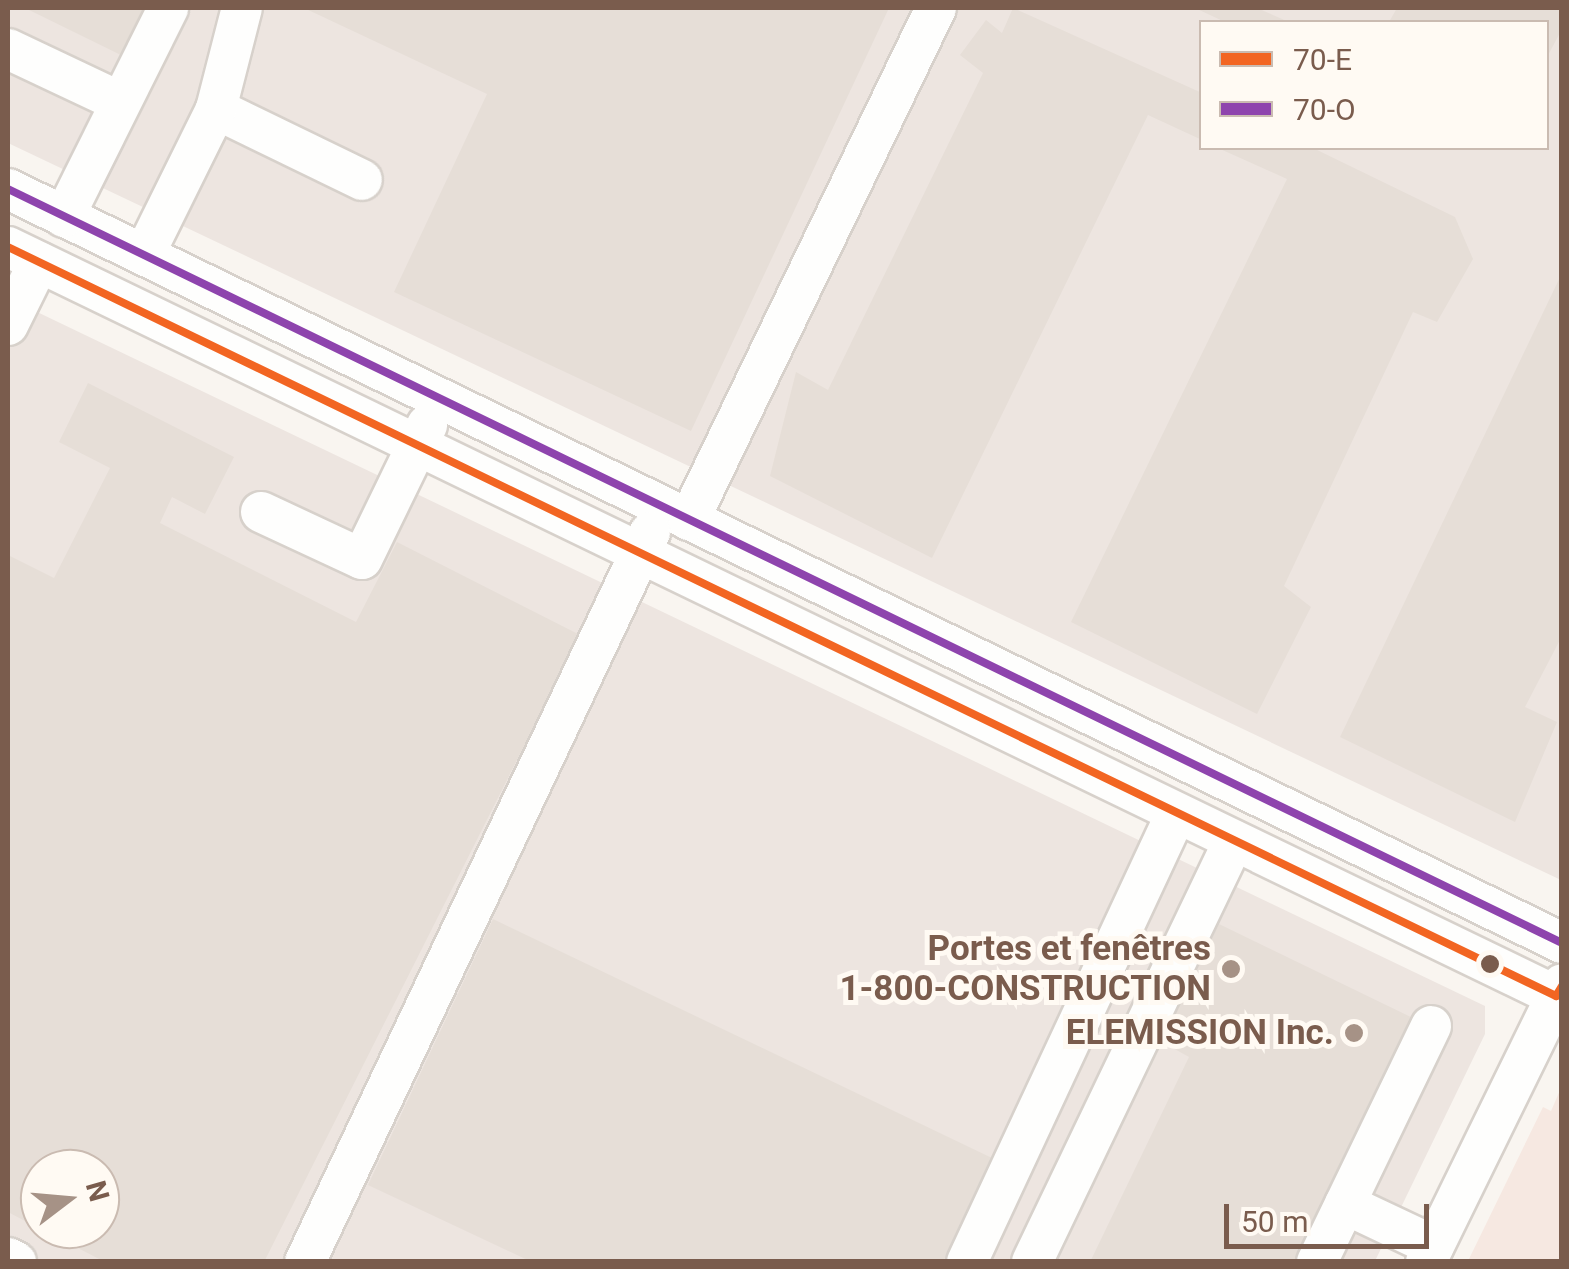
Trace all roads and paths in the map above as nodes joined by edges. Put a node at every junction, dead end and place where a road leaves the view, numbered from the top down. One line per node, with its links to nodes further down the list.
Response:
1 (168, 8): 5 (street)
2 (242, 8): 6 (street)
3 (936, 8): 17 (street)
4 (8, 49): 5 (street)
5 (120, 102): 9 (street)
6 (216, 109): 7 (street); 10 (street)
7 (362, 180)
8 (8, 189): 9 (street)
9 (64, 216): 10 (street)
10 (128, 248): 12 (street); 14 (street)
11 (23, 255): 12 (street); 13 (street)
12 (90, 288): 15 (street)
13 (8, 324)
14 (440, 399): 15 (street); 17 (street)
15 (417, 446): 16 (street); 18 (street)
16 (261, 512)
17 (676, 513): 18 (street); 21 (street)
18 (640, 554): 19 (street); 28 (street)
19 (1176, 813): 20 (street); 29 (street)
20 (1234, 841): 22 (street); 30 (street)
21 (1562, 943)
22 (1560, 994): 25 (street)
23 (1431, 1026): 24 (street)
24 (1345, 1204): 25 (street); 31 (street)
25 (1430, 1254)
26 (8, 1258): 27 (street)
27 (16, 1262)
28 (305, 1262)
29 (967, 1262)
30 (1032, 1262)
31 (1317, 1262)

